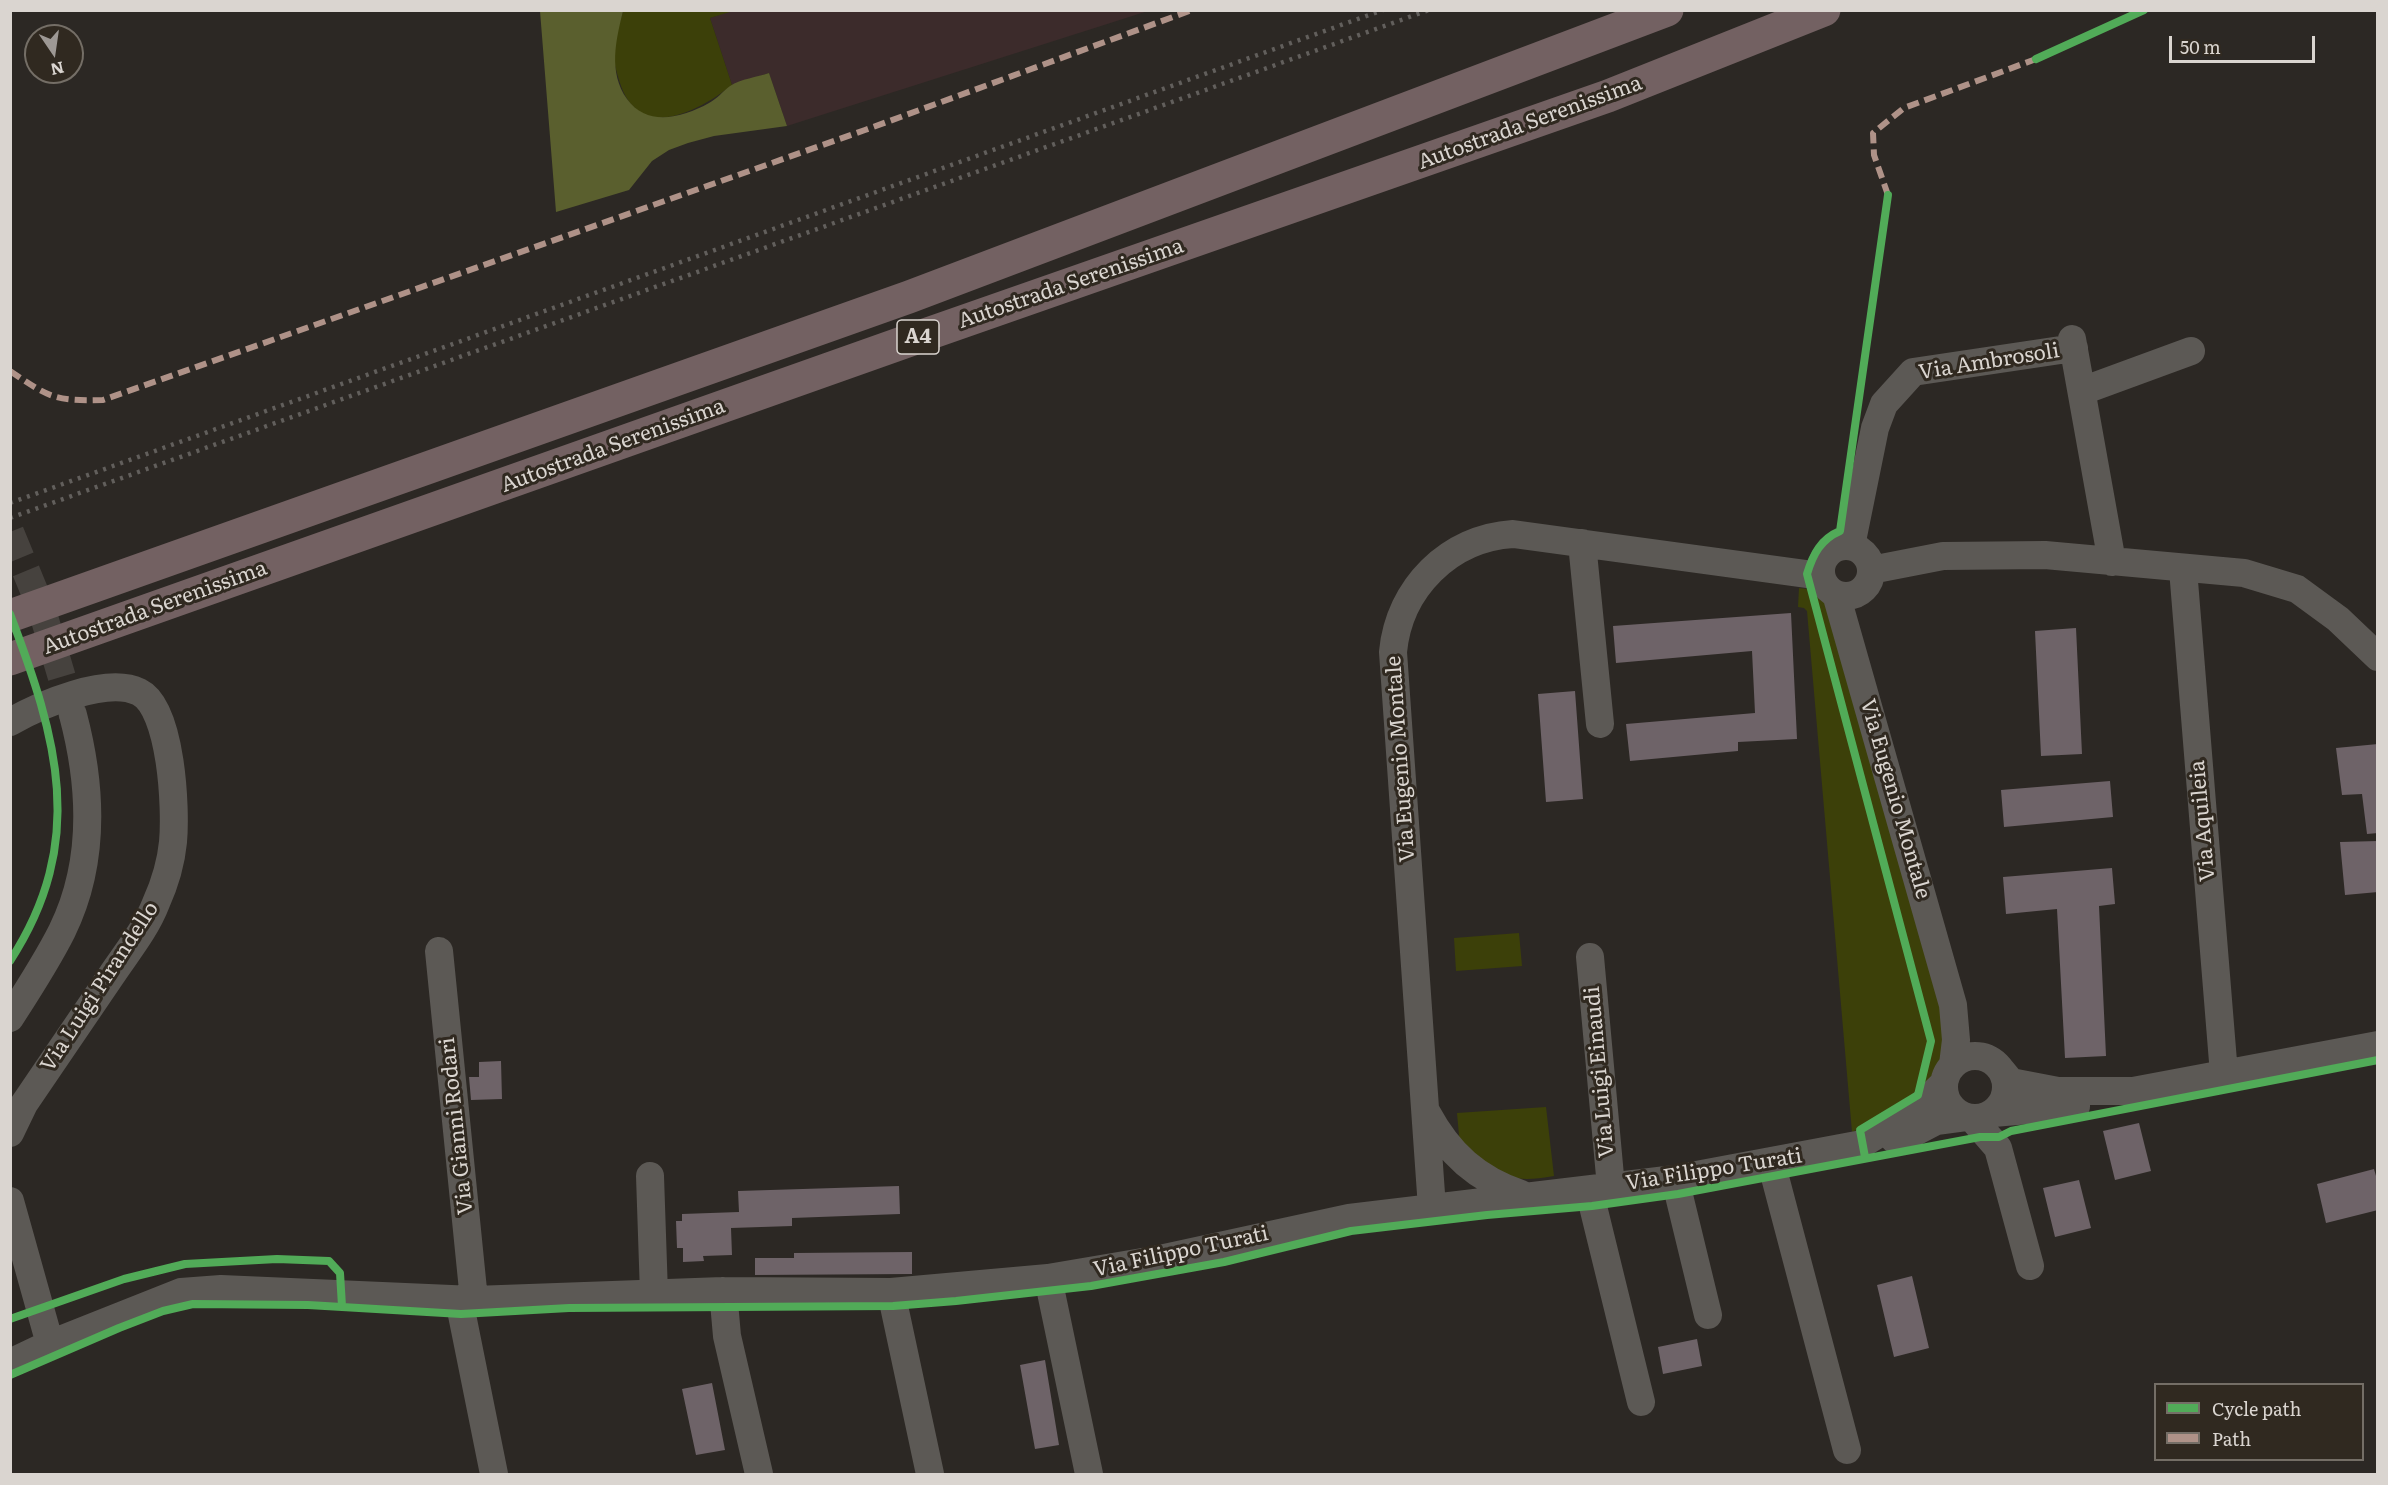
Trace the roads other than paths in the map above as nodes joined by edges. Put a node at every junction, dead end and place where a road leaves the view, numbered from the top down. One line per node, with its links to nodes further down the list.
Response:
1 (1667, 10): 11 (highway, Autostrada Serenissima / A4)
2 (1824, 10): 13 (highway, Autostrada Serenissima / A4)
3 (2191, 351): 4 (street)
4 (2082, 391): 6 (street, Via Ambrosoli); 7 (street, Via Ambrosoli)
5 (1582, 543): 10 (street, Via Eugenio Montale); 16 (street); 26 (street, Via Eugenio Montale)
6 (1851, 546): 9 (street); 10 (street)
7 (2112, 562): 8 (street); 9 (street)
8 (2183, 569): 12 (street); 24 (street, Via Aquileia)
9 (1871, 570): 10 (street)
10 (1828, 585): 19 (street, Via Eugenio Montale)
11 (10, 616)
12 (2378, 657)
13 (10, 659)
14 (73, 715): 20 (street)
15 (10, 722): 28 (street, Via Luigi Pirandello)
16 (1600, 724)
17 (439, 951): 42 (street, Via Gianni Rodari)
18 (1590, 957): 33 (street, Via Luigi Einaudi)
19 (1953, 1005): 22 (street); 23 (street)
20 (10, 1018)
21 (2378, 1045): 24 (street, Via Filippo Turati)
22 (1998, 1066): 23 (street, Via Filippo Turati); 25 (street, Via Filippo Turati); 27 (street)
23 (1949, 1074): 27 (street); 29 (street, Via Filippo Turati)
24 (2224, 1074): 25 (street, Via Filippo Turati)
25 (2133, 1091): 27 (street, Via Filippo Turati)
26 (1425, 1109): 34 (street, Via Eugenio Montale); 36 (street, Via Eugenio Montale)
27 (1985, 1115): 29 (street, Via Filippo Turati); 37 (street)
28 (10, 1133)
29 (1868, 1142): 30 (street, Via Filippo Turati)
30 (1771, 1162): 32 (street, Via Filippo Turati); 47 (street)
31 (650, 1176): 41 (street)
32 (1675, 1179): 33 (street, Via Filippo Turati); 43 (street)
33 (1600, 1188): 34 (street, Via Filippo Turati); 46 (street, Via Luigi Einaudi)
34 (1528, 1196): 36 (street, Via Filippo Turati)
35 (10, 1201): 44 (street)
36 (1432, 1208): 38 (street, Via Filippo Turati)
37 (2030, 1266)
38 (1048, 1278): 40 (street, Via Filippo Turati); 51 (street)
39 (723, 1292): 40 (street, Via Filippo Turati); 41 (street, Via Filippo Turati); 49 (street)
40 (891, 1292): 50 (street)
41 (654, 1294): 42 (street, Via Filippo Turati)
42 (466, 1300): 44 (street, Via Filippo Turati); 48 (street, Via Gianni Rodari)
43 (1708, 1315)
44 (50, 1344): 45 (street, Via Filippo Turati)
45 (10, 1363)
46 (1641, 1402)
47 (1847, 1450)
48 (494, 1474)
49 (759, 1474)
50 (930, 1474)
51 (1089, 1474)

